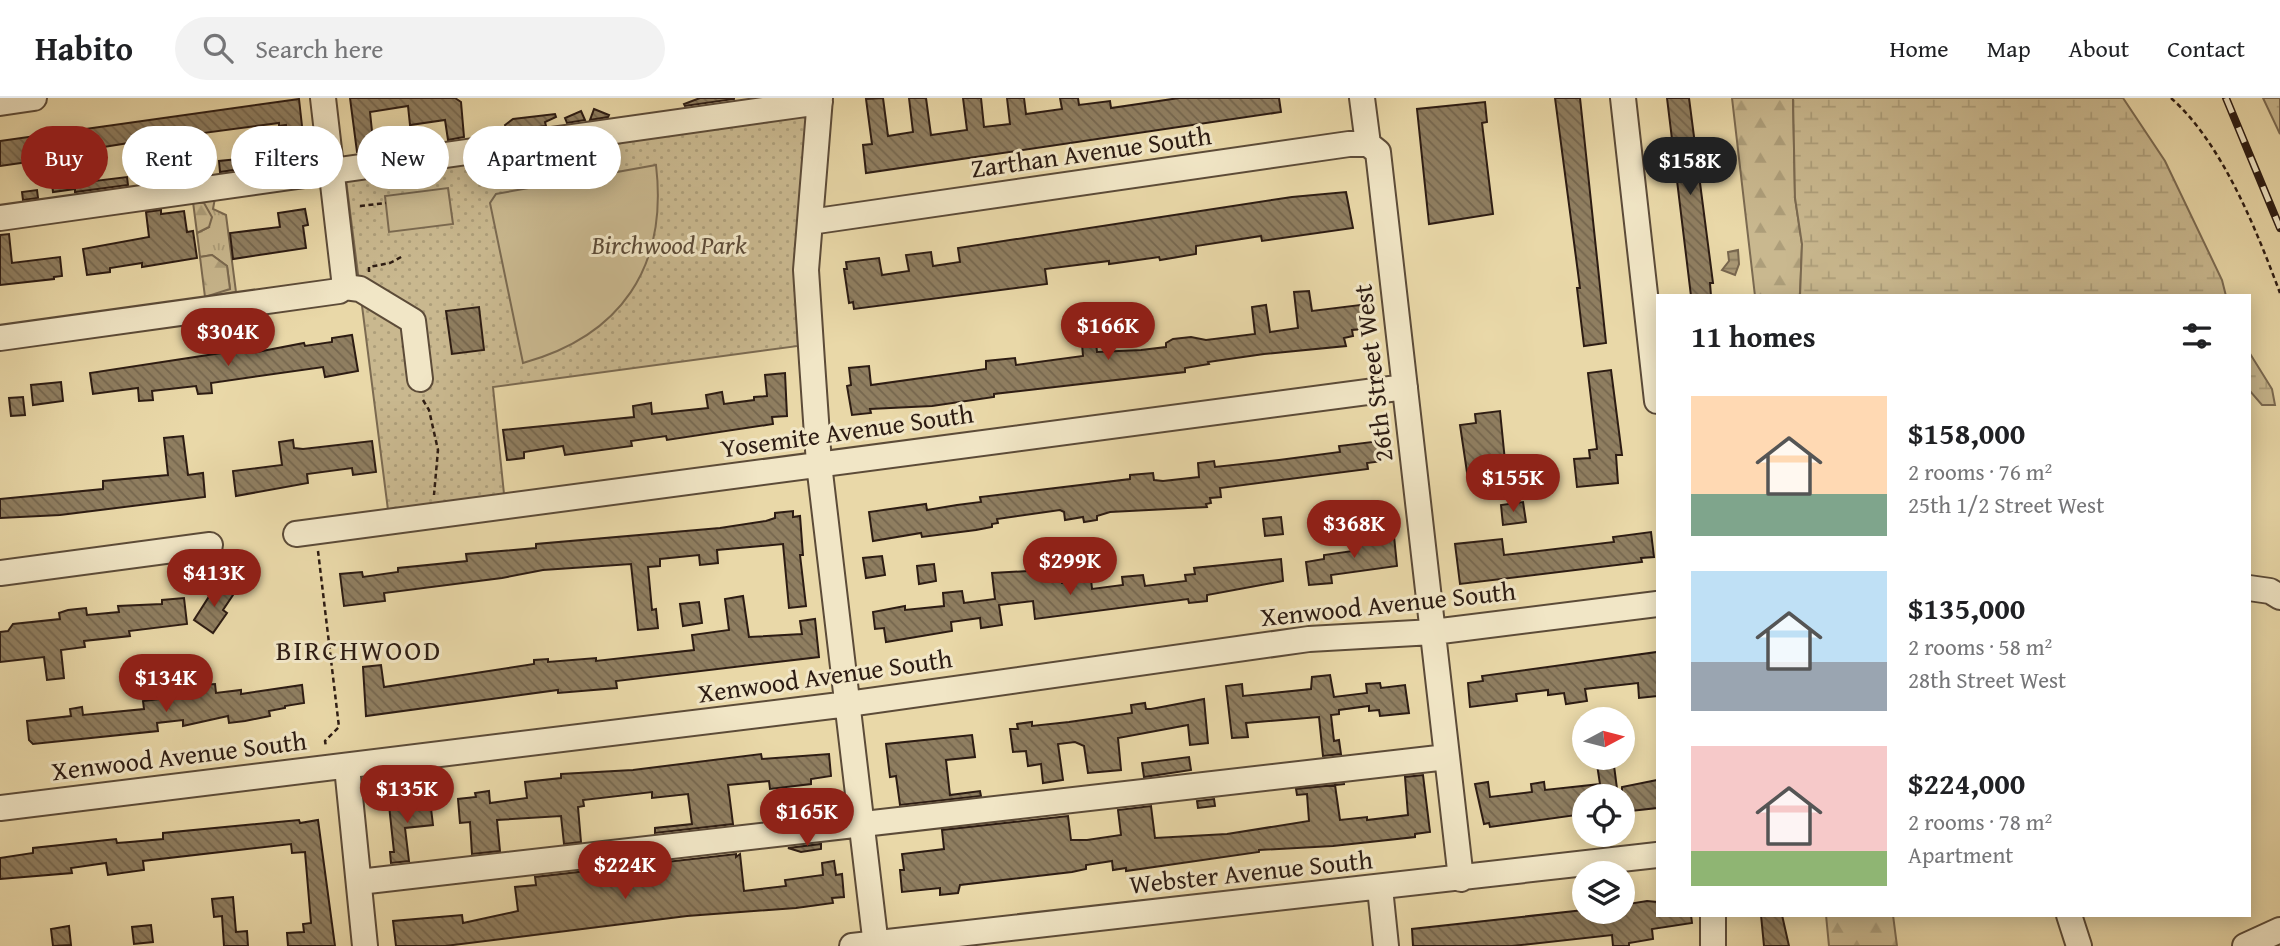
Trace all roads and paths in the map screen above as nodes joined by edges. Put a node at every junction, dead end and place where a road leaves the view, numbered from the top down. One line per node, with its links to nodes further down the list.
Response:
1 (34, 98): 7 (street)
2 (323, 98): 8 (street)
3 (1362, 98): 9 (street, 26th Street West)
4 (1623, 98): 22 (street)
5 (2171, 98): 18 (path)
6 (820, 100): 10 (street); 16 (street)
7 (0, 103)
8 (326, 126)
9 (1373, 148): 16 (street, Zarthan Avenue South); 21 (street, 26th Street West)
10 (343, 169)
11 (231, 185): 15 (street)
12 (334, 189): 17 (street)
13 (386, 203): 14 (path)
14 (360, 206)
15 (0, 218)
16 (810, 222): 23 (street)
17 (345, 286): 19 (street); 20 (street)
18 (2280, 293)
19 (0, 338)
20 (421, 379)
21 (1405, 387): 23 (street, Yosemite Avenue South); 30 (street, 26th Street West)
22 (1656, 392)
23 (819, 464): 24 (street, Yosemite Avenue South); 31 (street)
24 (306, 532): 33 (path)
25 (210, 545): 26 (street)
26 (0, 573)
27 (2251, 588): 28 (street)
28 (2280, 597)
29 (1656, 604): 30 (street, Xenwood Avenue South)
30 (1433, 632): 31 (street, Xenwood Avenue South); 32 (street, 26th Street West)
31 (848, 704): 33 (street, Xenwood Avenue South); 35 (street)
32 (1447, 757): 35 (street); 37 (street, 26th Street West)
33 (337, 760): 34 (street, Xenwood Avenue South); 38 (street)
34 (0, 808)
35 (862, 823): 38 (street); 43 (street)
36 (1656, 855): 37 (street, Webster Avenue South)
37 (1461, 878): 39 (street, Webster Avenue South)
38 (359, 882): 44 (street)
39 (1380, 888): 43 (street, Webster Avenue South); 45 (street)
40 (1713, 917): 46 (street)
41 (2070, 917): 47 (street)
42 (2280, 930): 48 (street)
43 (867, 945)
44 (365, 946)
45 (1386, 946)
46 (1713, 946)
47 (2079, 946)
48 (2245, 946)

